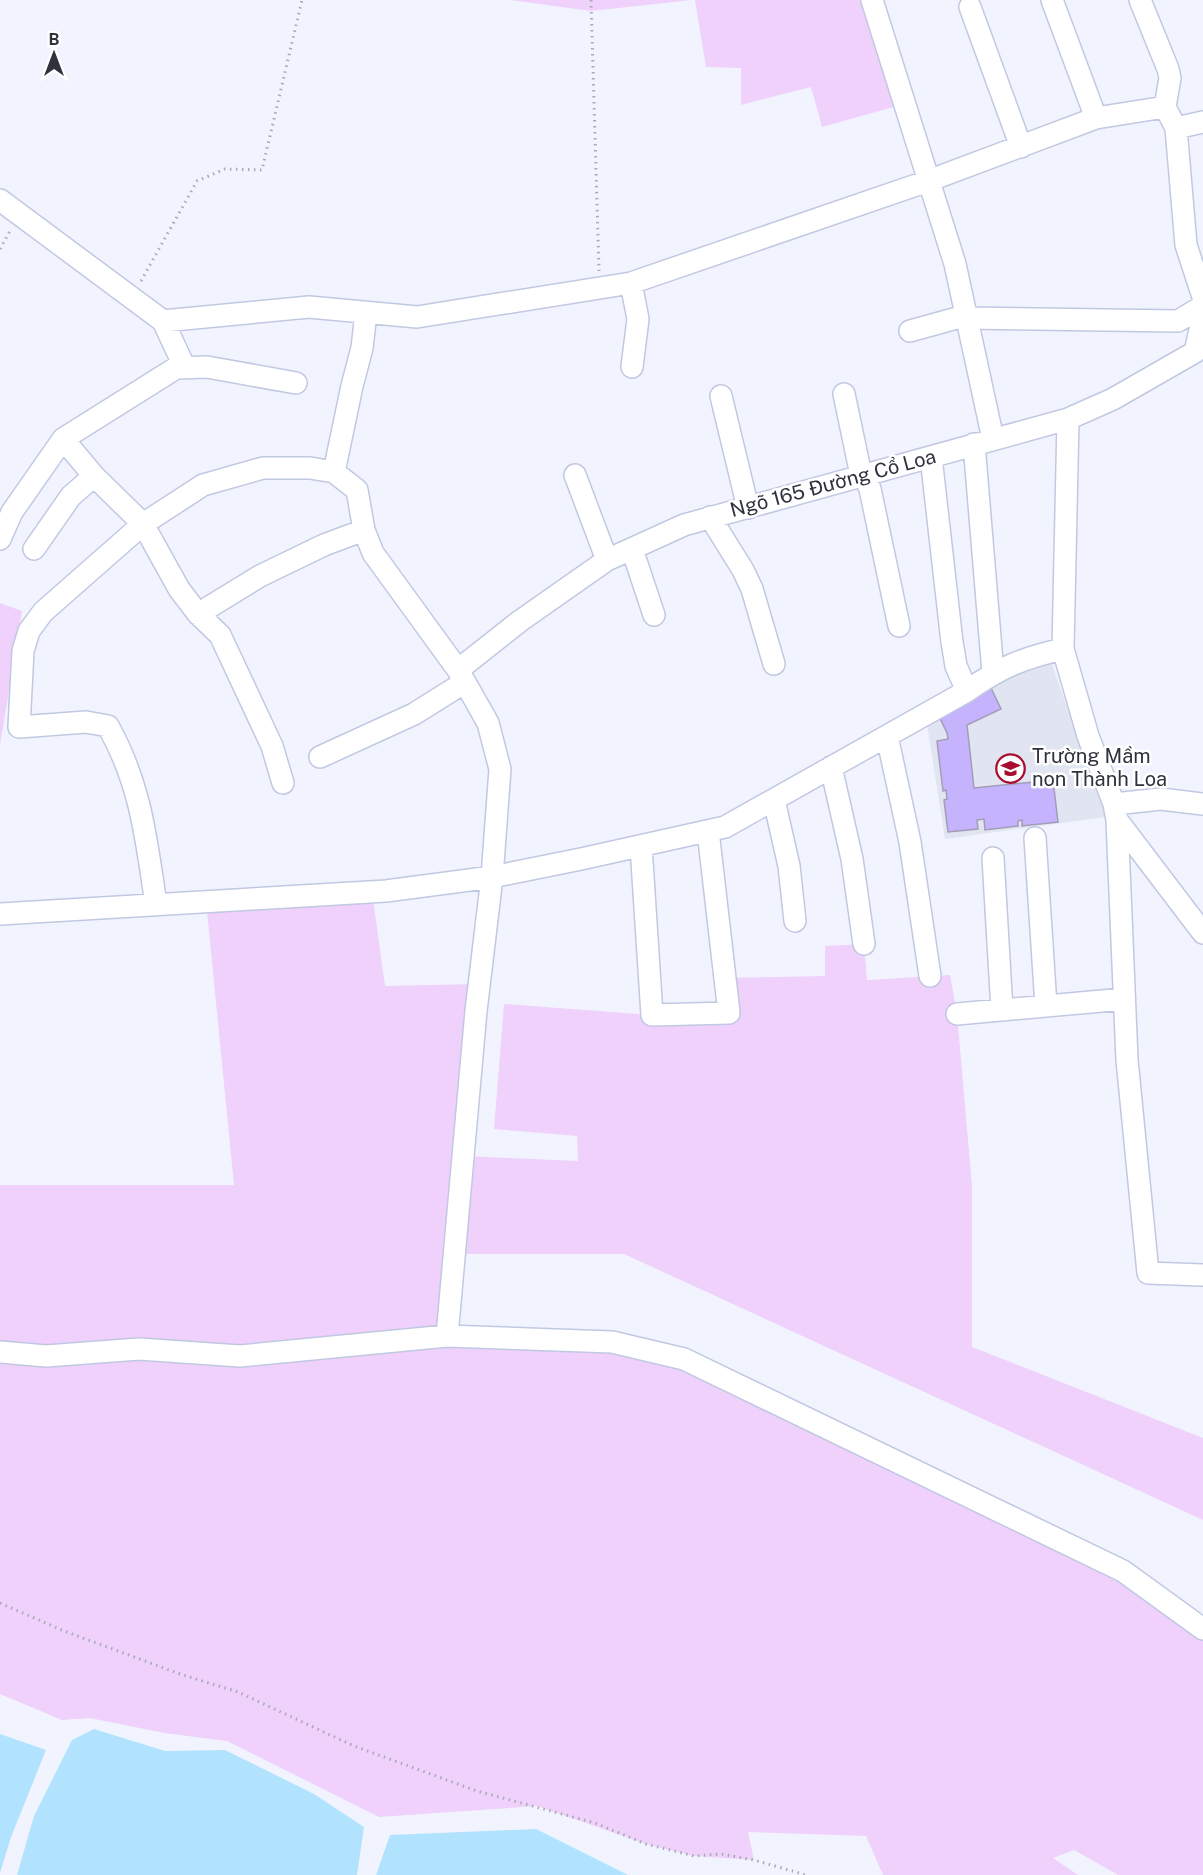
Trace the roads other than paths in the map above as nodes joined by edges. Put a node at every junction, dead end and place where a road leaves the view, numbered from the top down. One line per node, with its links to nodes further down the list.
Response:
1 (872, 0): 10 (street)
2 (1052, 0): 6 (street)
3 (1140, 0): 5 (street)
4 (970, 7): 9 (street)
5 (1165, 107): 6 (street); 8 (street)
6 (1096, 118): 9 (street)
7 (1203, 122): 8 (street)
8 (1176, 128): 13 (street)
9 (1021, 147): 10 (street)
10 (928, 181): 12 (street); 17 (street)
11 (0, 200): 18 (street)
12 (631, 283): 15 (street); 21 (street)
13 (1203, 297)
14 (1203, 306): 17 (street)
15 (366, 313): 18 (street); 29 (street)
16 (1203, 316): 25 (street, Ngõ 165 Đường Cổ Loa)
17 (967, 318): 19 (street); 27 (street)
18 (163, 321): 20 (street)
19 (910, 331)
20 (184, 366): 22 (street); 26 (street)
21 (632, 367)
22 (296, 383)
23 (844, 394): 31 (street)
24 (721, 396): 33 (street)
25 (1068, 419): 27 (street, Ngõ 165 Đường Cổ Loa); 44 (street)
26 (63, 439): 32 (street); 37 (street)
27 (984, 442): 28 (street, Ngõ 165 Đường Cổ Loa); 46 (street)
28 (931, 457): 31 (street, Ngõ 165 Đường Cổ Loa); 48 (street)
29 (334, 472): 35 (street); 36 (street)
30 (575, 475): 40 (street)
31 (863, 475): 33 (street, Ngõ 165 Đường Cổ Loa); 43 (street)
32 (94, 476): 35 (street); 38 (street)
33 (748, 508): 34 (street, Ngõ 165 Đường Cổ Loa)
34 (710, 517): 39 (street, Ngõ 165 Đường Cổ Loa); 45 (street)
35 (143, 524): 41 (street); 61 (street)
36 (364, 530): 41 (street); 47 (street)
37 (0, 539)
38 (34, 549)
39 (632, 549): 40 (street, Ngõ 165 Đường Cổ Loa); 42 (street)
40 (607, 560): 47 (street, Ngõ 165 Đường Cổ Loa)
41 (198, 614): 52 (street)
42 (654, 615)
43 (899, 626)
44 (1064, 649): 46 (street); 55 (street)
45 (774, 664)
46 (993, 673): 48 (street)
47 (462, 676): 50 (street, Ngõ 165 Đường Cổ Loa); 60 (street)
48 (967, 691): 49 (street)
49 (887, 736): 51 (street); 66 (street)
50 (321, 757)
51 (831, 767): 53 (street); 65 (street)
52 (282, 783)
53 (774, 800): 56 (street); 63 (street)
54 (1203, 804): 55 (street)
55 (1115, 812): 64 (street); 67 (street)
56 (708, 831): 58 (street); 58 (street)
57 (1035, 838): 68 (street)
58 (641, 846): 60 (street)
59 (993, 858): 69 (street)
60 (492, 877): 61 (street); 72 (street)
61 (156, 904): 62 (street)
62 (0, 914)
63 (795, 921)
64 (1203, 933)
65 (864, 944)
66 (930, 976)
67 (1124, 999): 68 (street); 71 (street)
68 (1046, 1006): 69 (street)
69 (1002, 1010): 70 (street)
70 (957, 1014)
71 (1203, 1275)
72 (447, 1336): 73 (street); 74 (street)
73 (0, 1352)
74 (1203, 1629)

